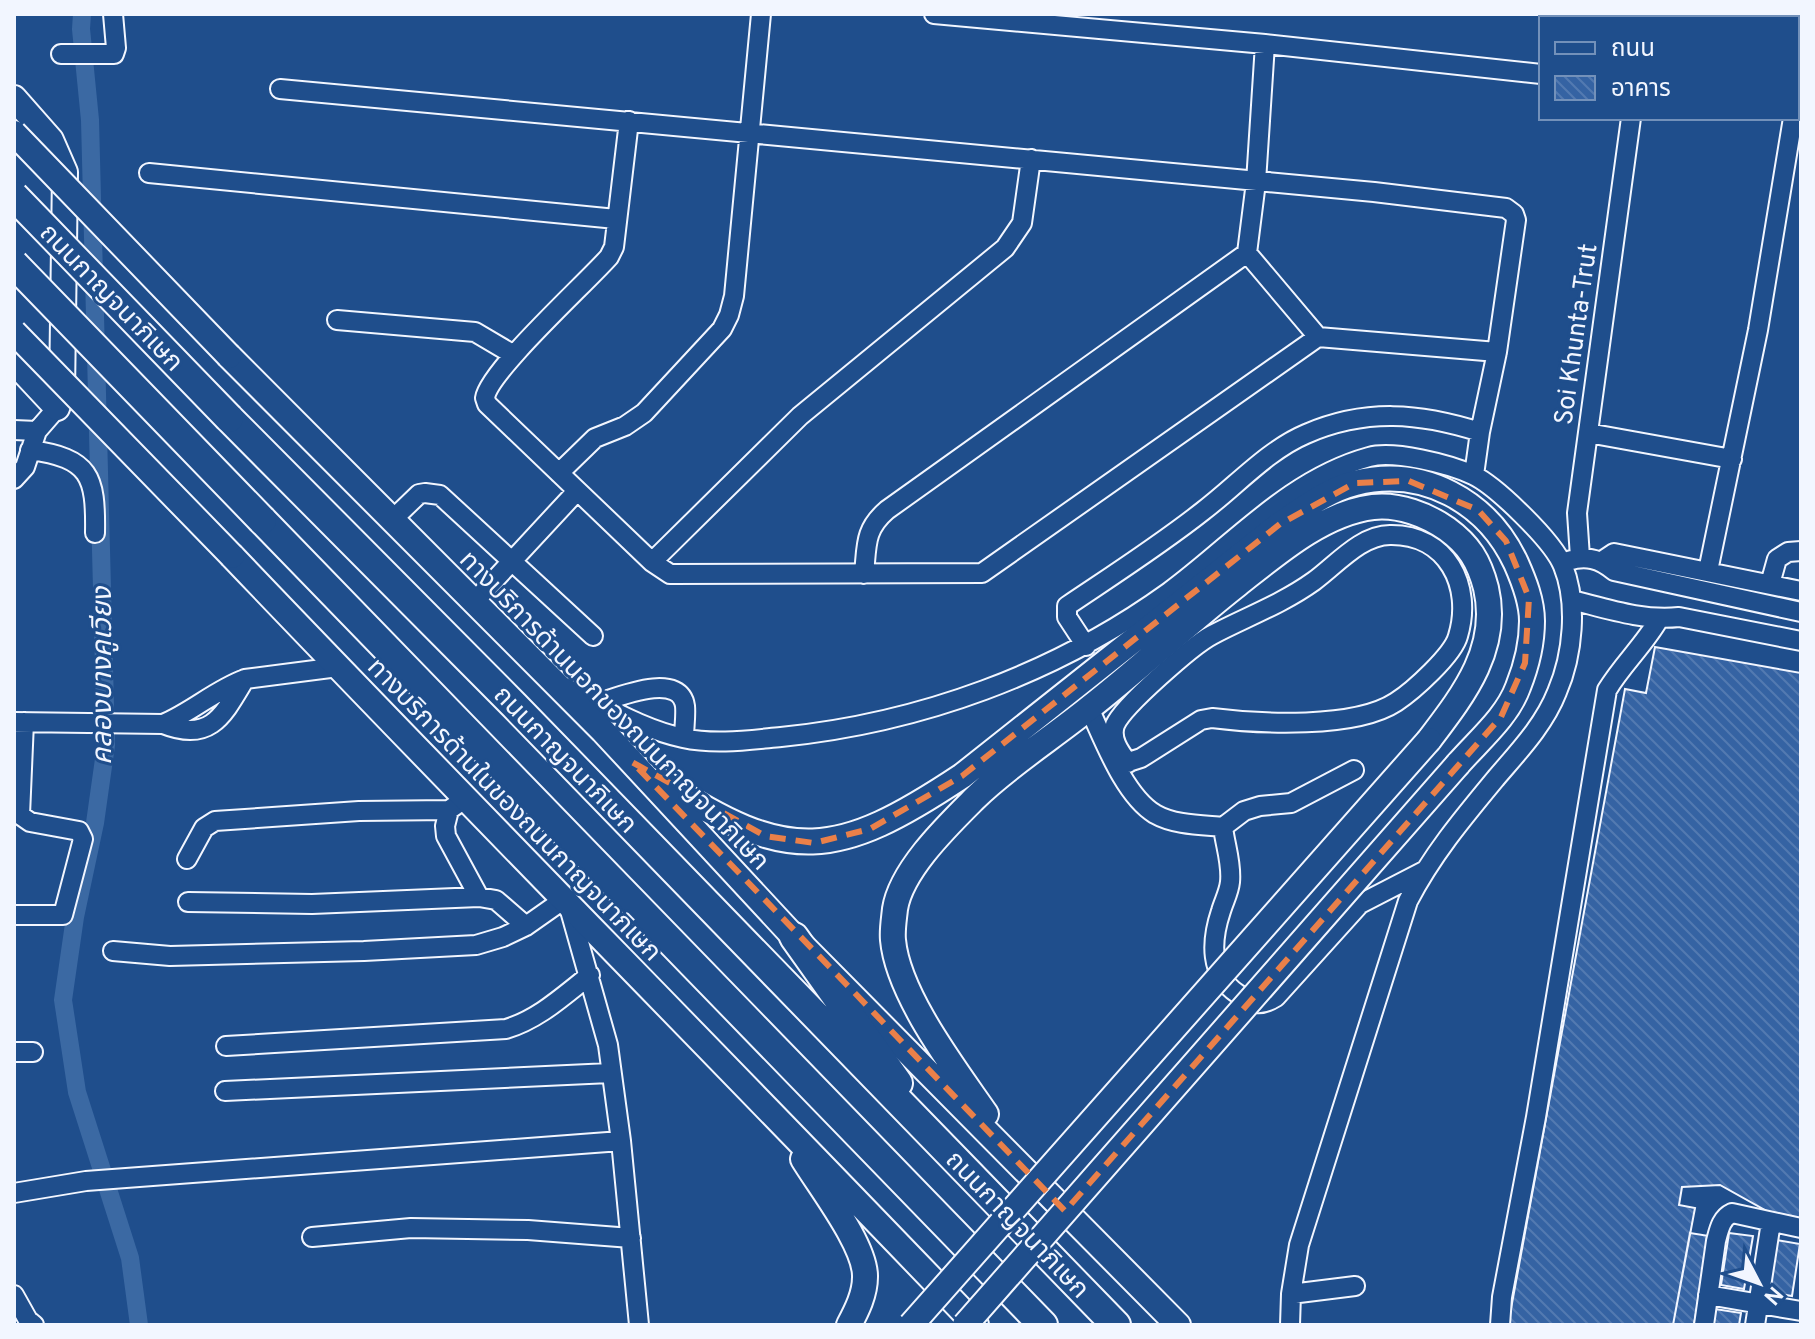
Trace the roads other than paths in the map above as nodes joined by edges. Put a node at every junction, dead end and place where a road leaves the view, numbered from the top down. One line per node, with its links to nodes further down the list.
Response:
1 (113, 14): 5 (street)
2 (761, 14): 13 (street)
3 (934, 14): 4 (street)
4 (1265, 44): 6 (street); 16 (street)
5 (61, 54)
6 (1539, 74)
7 (280, 89): 11 (street)
8 (14, 98): 27 (main road)
9 (1631, 120): 31 (street, Soi Khunta-Trut)
10 (1793, 120): 33 (street)
11 (629, 121): 13 (street); 18 (street)
12 (14, 133): 38 (main road, ทางบริการด้านนอกของถนนกาญจนาภิเษก, bridge)
13 (749, 134): 14 (street); 34 (street)
14 (1031, 159): 16 (street); 44 (street)
15 (149, 173): 18 (street)
16 (1256, 182): 19 (street); 24 (street)
17 (14, 196): 82 (highway, ถนนกาญจนาภิเษก, bridge)
18 (616, 219): 25 (street)
19 (1247, 253): 23 (street); 47 (street)
20 (14, 264): 102 (highway, ถนนกาญจนาภิเษก, bridge)
21 (337, 320): 25 (street)
22 (14, 332): 57 (main road, ทางบริการด้านในของถนนกาญจนาภิเษก, bridge)
23 (1318, 337): 24 (street); 47 (street)
24 (1497, 352): 30 (street)
25 (514, 355): 34 (street)
26 (14, 362): 27 (main road)
27 (57, 408): 29 (street)
28 (14, 430): 29 (street)
29 (37, 431): 32 (street)
30 (1480, 432): 35 (street); 56 (street)
31 (1588, 433): 33 (street); 41 (street, Soi Khunta-Trut)
32 (30, 450): 36 (street); 39 (street)
33 (1732, 459): 46 (street)
34 (559, 473): 37 (street)
35 (1474, 475): 45 (street); 56 (street)
36 (14, 479)
37 (577, 491): 42 (street); 44 (street)
38 (392, 520): 42 (street); 51 (main road, ทางบริการด้านนอกของถนนกาญจนาภิเษก)
39 (95, 533)
40 (1801, 551): 48 (street)
41 (1580, 557): 43 (street); 45 (street)
42 (513, 559): 51 (street); 54 (street)
43 (1602, 561): 46 (street); 52 (street)
44 (652, 562): 47 (street)
45 (1562, 563): 50 (street)
46 (1708, 571): 48 (street)
47 (864, 574)
48 (1770, 584): 49 (street)
49 (1801, 591)
50 (1572, 600): 53 (street); 69 (street)
51 (474, 602): 58 (main road, ทางบริการด้านนอกของถนนกาญจนาภิเษก)
52 (1801, 612)
53 (1659, 619): 55 (street); 106 (street)
54 (593, 636)
55 (1801, 641)
56 (1086, 646): 62 (street)
57 (338, 667): 61 (street); 66 (main road, ทางบริการด้านในของถนนกาญจนาภิเษก)
58 (554, 682): 59 (street); 63 (main road, ทางบริการด้านนอกของถนนกาญจนาภิเษก)
59 (599, 703): 62 (street); 62 (street)
60 (1089, 708): 64 (street); 84 (main road); 99 (main road, bridge)
61 (19, 722): 73 (street)
62 (684, 738)
63 (632, 762): 75 (main road, ทางบริการด้านนอกของถนนกาญจนาภิเษก); 100 (main road, bridge)
64 (1122, 764): 64 (street); 67 (street)
65 (1354, 770): 67 (street)
66 (457, 805): 68 (street); 70 (street); 72 (main road, ทางบริการด้านในของถนนกาญจนาภิเษก)
67 (1223, 827): 69 (street)
68 (187, 859)
69 (1424, 871): 91 (street)
70 (479, 897): 71 (street); 74 (street)
71 (188, 902)
72 (566, 903): 74 (street); 77 (street); 81 (main road, ทางบริการด้านในของถนนกาญจนาภิเษก)
73 (14, 915)
74 (526, 926): 76 (street)
75 (794, 937): 82 (highway); 84 (main road, ทางบริการด้านนอกของถนนกาญจนาภิเษก)
76 (113, 951)
77 (590, 975): 78 (street); 79 (street)
78 (226, 1046)
79 (610, 1073): 80 (street); 83 (street)
80 (225, 1091)
81 (777, 1118): 98 (main road); 101 (main road, ทางบริการด้านในของถนนกาญจนาภิเษก)
82 (924, 1127): 103 (highway, ถนนกาญจนาภิเษก)
83 (621, 1141): 85 (street); 89 (street)
84 (1022, 1166): 104 (main road, ทางบริการด้านนอกของถนนกาญจนาภิเษก)
85 (14, 1193)
86 (1771, 1222): 87 (street); 93 (street); 94 (street)
87 (1801, 1228)
88 (312, 1237): 89 (street)
89 (631, 1238): 97 (street)
90 (1355, 1286): 91 (street)
91 (1291, 1294): 105 (street)
92 (14, 1295): 96 (street)
93 (1708, 1295): 94 (street); 107 (street)
94 (1758, 1303): 95 (street); 108 (street)
95 (1800, 1312)
96 (34, 1325)
97 (639, 1325)
98 (849, 1325)
99 (911, 1325)
100 (965, 1325)
101 (976, 1325)
102 (1043, 1325)
103 (1116, 1325)
104 (1178, 1325)
105 (1290, 1325)
106 (1500, 1325)
107 (1704, 1325)
108 (1755, 1325)

